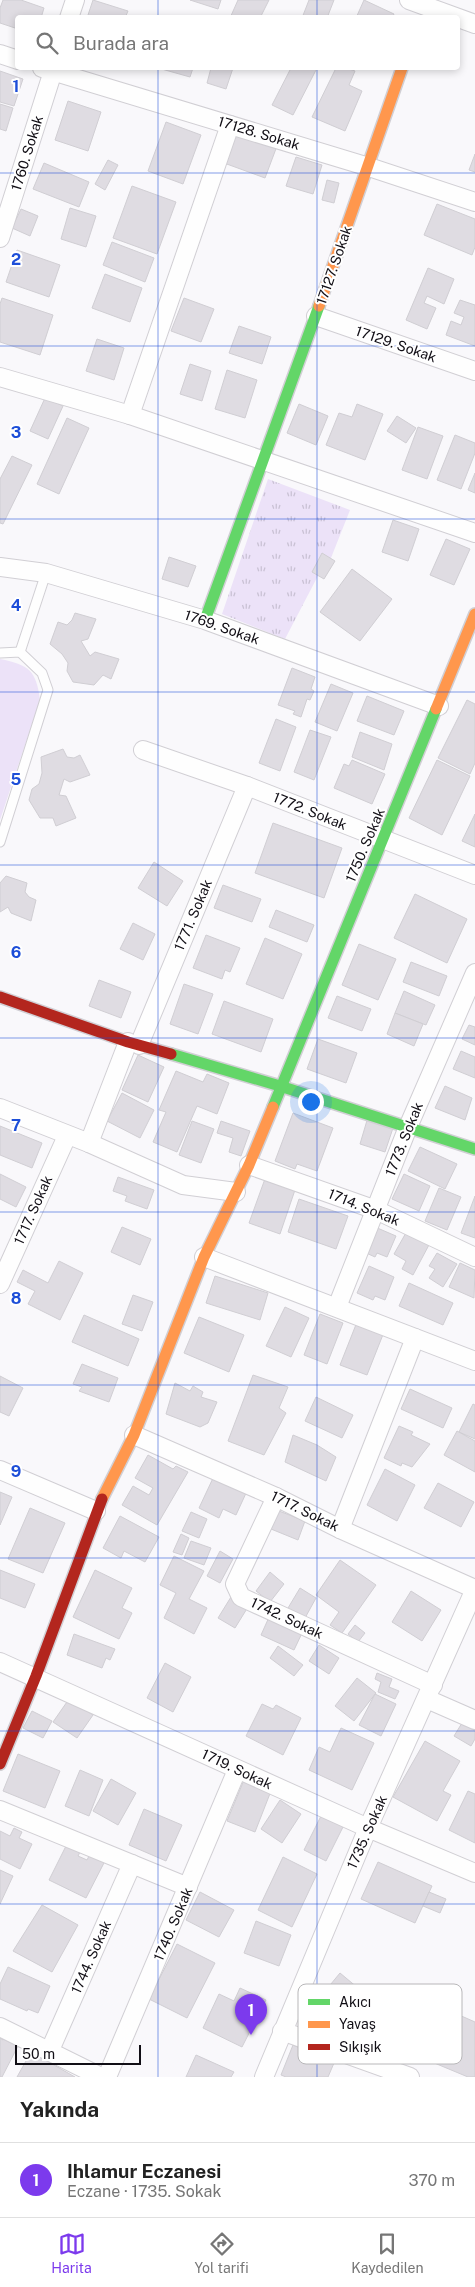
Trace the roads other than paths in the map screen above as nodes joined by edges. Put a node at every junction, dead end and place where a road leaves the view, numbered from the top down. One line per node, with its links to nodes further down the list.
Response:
1 (74, 0): 3 (street)
2 (417, 8): 4 (street)
3 (70, 15)
4 (442, 15)
5 (460, 20): 6 (street)
6 (475, 24)
7 (0, 54): 8 (street)
8 (15, 59)
9 (49, 70): 15 (street, 1760. Sokak)
10 (52, 70): 12 (street, 17128. Sokak)
11 (401, 70): 13 (street, 17127. Sokak)
12 (230, 125): 13 (street, 17128. Sokak); 19 (street)
13 (369, 166): 14 (street, 17128. Sokak); 16 (street, 17127. Sokak)
14 (475, 202)
15 (0, 238)
16 (316, 316): 17 (street, 17129. Sokak); 20 (street, 17127. Sokak)
17 (475, 371)
18 (0, 377): 19 (street)
19 (130, 415): 20 (street)
20 (261, 460): 21 (street); 25 (street, 17127. Sokak)
21 (475, 533)
22 (0, 567): 23 (street, 1769. Sokak)
23 (46, 573): 25 (street, 1769. Sokak); 26 (lane)
24 (475, 614): 28 (street, 1750. Sokak)
25 (205, 620): 28 (street, 1769. Sokak)
26 (20, 652): 27 (lane); 32 (lane)
27 (0, 653)
28 (439, 706): 31 (street, 1750. Sokak)
29 (143, 750): 30 (street, 1772. Sokak)
30 (247, 786): 31 (street, 1772. Sokak); 36 (street, 1771. Sokak)
31 (384, 840): 33 (street, 1772. Sokak); 37 (street, 1750. Sokak)
32 (0, 842)
33 (475, 875)
34 (475, 973): 39 (street, 1773. Sokak)
35 (0, 997): 36 (street)
36 (133, 1043): 37 (street); 41 (street, 1771. Sokak)
37 (280, 1086): 39 (street); 43 (street, 1750. Sokak)
38 (0, 1108): 40 (street)
39 (408, 1127): 42 (street); 45 (street, 1773. Sokak)
40 (67, 1136): 41 (street); 48 (street, 1717. Sokak)
41 (89, 1143): 44 (street)
42 (475, 1149)
43 (249, 1165): 44 (street, 1750. Sokak); 45 (street, 1714. Sokak)
44 (236, 1192): 46 (street, 1750. Sokak)
45 (376, 1210): 47 (street, 1714. Sokak); 49 (street, 1773. Sokak)
46 (204, 1257): 49 (street); 52 (street, 1750. Sokak)
47 (475, 1257)
48 (0, 1284)
49 (337, 1307): 50 (street)
50 (415, 1338): 51 (street); 56 (street)
51 (475, 1361)
52 (134, 1435): 54 (street, 1717. Sokak); 55 (street, 1750. Sokak)
53 (0, 1470): 55 (street)
54 (276, 1497): 56 (street, 1717. Sokak); 60 (street, 1742. Sokak)
55 (96, 1510): 59 (street, 1750. Sokak)
56 (340, 1529): 57 (street, 1717. Sokak)
57 (475, 1589): 60 (street, 1735. Sokak)
58 (0, 1662): 59 (street, 1719. Sokak)
59 (36, 1676): 62 (street, 1750. Sokak); 63 (street, 1719. Sokak)
60 (430, 1692): 61 (street); 65 (street, 1735. Sokak)
61 (475, 1720)
62 (0, 1764)
63 (237, 1770): 65 (street, 1719. Sokak); 68 (street, 1740. Sokak)
64 (0, 1810): 66 (street)
65 (368, 1828): 67 (street, 1719. Sokak); 69 (street, 1735. Sokak)
66 (132, 1864): 68 (street); 74 (street, 1744. Sokak)
67 (475, 1872)
68 (188, 1887): 78 (street, 1740. Sokak)
69 (302, 1984)
70 (298, 1993): 72 (street, 1735. Sokak)
71 (0, 2027): 74 (street)
72 (282, 2031): 73 (street); 79 (street, 1735. Sokak)
73 (298, 2037)
74 (50, 2050): 77 (street)
75 (373, 2064): 76 (street)
76 (406, 2076)
77 (101, 2077)
78 (107, 2077)
79 (264, 2077)

